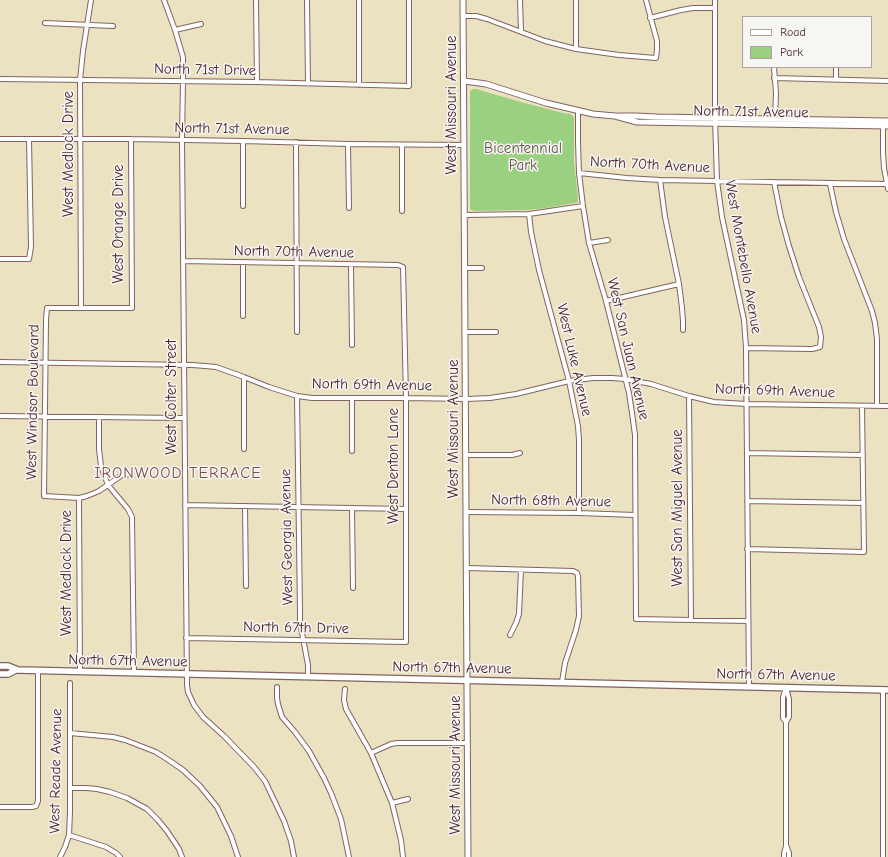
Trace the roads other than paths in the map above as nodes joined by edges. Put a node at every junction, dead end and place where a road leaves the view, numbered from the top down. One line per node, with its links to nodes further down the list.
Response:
1 (91, 0): 17 (street, West Medlock Drive)
2 (164, 0): 19 (street, West Colter Street)
3 (256, 0): 31 (street)
4 (307, 0): 32 (street)
5 (359, 0): 33 (street)
6 (409, 0): 33 (street, North 71st Drive)
7 (463, 0): 13 (street, West Missouri Avenue)
8 (520, 0): 20 (street)
9 (576, 0): 21 (street)
10 (646, 0): 14 (street)
11 (715, 0): 12 (street, West Montebello Avenue)
12 (715, 8): 14 (street); 35 (street, West Montebello Avenue)
13 (464, 16): 20 (street); 28 (street, West Missouri Avenue)
14 (650, 18): 21 (street)
15 (44, 24): 17 (street)
16 (201, 24): 19 (street)
17 (87, 25): 18 (street); 27 (street, West Medlock Drive)
18 (113, 26)
19 (175, 30): 30 (street, West Colter Street)
20 (521, 32): 21 (street)
21 (576, 49)
22 (774, 68): 24 (street)
23 (836, 68): 26 (street)
24 (774, 78): 26 (street); 36 (street)
25 (0, 79): 27 (street, North 71st Drive)
26 (836, 79): 29 (street)
27 (80, 80): 30 (street, North 71st Drive); 40 (street, West Medlock Drive)
28 (464, 81): 34 (street, North 71st Avenue); 47 (street, West Missouri Avenue)
29 (888, 81)
30 (183, 82): 31 (street, North 71st Drive); 42 (street, West Colter Street)
31 (257, 82): 32 (street, North 71st Drive)
32 (308, 84): 33 (street, North 71st Drive)
33 (359, 85)
34 (578, 110): 35 (street, North 71st Avenue); 48 (street, West San Juan Avenue)
35 (715, 120): 36 (street, North 71st Avenue); 50 (street, West Montebello Avenue)
36 (775, 122): 37 (street, North 71st Avenue)
37 (885, 124): 53 (street)
38 (0, 139): 39 (street, North 71st Avenue)
39 (29, 139): 40 (street, North 71st Avenue); 63 (street)
40 (80, 139): 41 (street, North 71st Avenue); 73 (street, West Medlock Drive)
41 (131, 139): 42 (street, North 71st Avenue); 73 (street, West Orange Drive)
42 (182, 140): 43 (street, North 71st Avenue); 64 (street, West Colter Street)
43 (243, 141): 44 (street, North 71st Avenue); 55 (street)
44 (296, 142): 45 (street, North 71st Avenue); 66 (street)
45 (348, 144): 46 (street, North 71st Avenue); 57 (street)
46 (402, 145): 47 (street, North 71st Avenue); 58 (street)
47 (464, 145): 60 (street, West Missouri Avenue)
48 (579, 173): 49 (street, North 70th Avenue); 56 (street, West San Juan Avenue)
49 (660, 180): 50 (street, North 70th Avenue); 71 (street)
50 (717, 181): 51 (street, North 70th Avenue); 80 (street, West Montebello Avenue)
51 (774, 182): 52 (street, North 70th Avenue); 80 (street)
52 (830, 184): 53 (street, North 70th Avenue); 94 (street)
53 (887, 184): 54 (street)
54 (888, 189)
55 (243, 206)
56 (583, 206): 59 (street); 62 (street, West San Juan Avenue)
57 (349, 208)
58 (402, 211)
59 (529, 214): 60 (street); 86 (street, West Luke Avenue)
60 (465, 215): 69 (street, West Missouri Avenue)
61 (608, 240): 62 (street)
62 (589, 244): 72 (street, West San Juan Avenue)
63 (0, 259)
64 (183, 261): 65 (street, North 70th Avenue); 83 (street, West Colter Street)
65 (243, 262): 66 (street, North 70th Avenue); 74 (street)
66 (297, 263): 67 (street, North 70th Avenue); 76 (street)
67 (351, 265): 68 (street, North 70th Avenue); 79 (street)
68 (403, 267): 90 (street, West Denton Lane)
69 (465, 268): 70 (street); 77 (street, West Missouri Avenue)
70 (482, 268)
71 (678, 284): 72 (street); 75 (street)
72 (606, 301): 85 (street, West San Juan Avenue)
73 (82, 308): 82 (street, West Windsor Boulevard)
74 (244, 316)
75 (683, 330)
76 (297, 332)
77 (465, 332): 78 (street); 91 (street, West Missouri Avenue)
78 (496, 332)
79 (352, 346)
80 (746, 348): 92 (street, West Montebello Avenue)
81 (0, 362): 82 (street, North 69th Avenue)
82 (45, 363): 83 (street, North 69th Avenue); 97 (street, West Windsor Boulevard)
83 (184, 364): 84 (street, North 69th Avenue); 99 (street, West Colter Street)
84 (244, 377): 87 (street, North 69th Avenue); 100 (street)
85 (625, 379): 86 (street, North 69th Avenue); 88 (street, North 69th Avenue); 118 (street, West San Juan Avenue)
86 (569, 381): 91 (street, North 69th Avenue); 117 (street, West Luke Avenue)
87 (297, 396): 89 (street, North 69th Avenue); 113 (street, West Georgia Avenue)
88 (689, 396): 92 (street, North 69th Avenue); 124 (street, West San Miguel Avenue)
89 (352, 398): 90 (street, North 69th Avenue); 101 (street)
90 (406, 398): 91 (street, North 69th Avenue); 115 (street, West Denton Lane)
91 (466, 399): 104 (street, West Missouri Avenue)
92 (746, 404): 93 (street, North 69th Avenue); 103 (street, West Montebello Avenue)
93 (862, 406): 94 (street, North 69th Avenue); 105 (street)
94 (877, 406): 95 (street, North 69th Avenue)
95 (888, 406)
96 (0, 416): 97 (street)
97 (45, 416): 98 (street); 108 (street, West Windsor Boulevard)
98 (99, 417): 99 (street); 107 (street)
99 (184, 418): 111 (street, West Colter Street)
100 (244, 449)
101 (352, 451)
102 (520, 453): 104 (street)
103 (746, 453): 105 (street); 109 (street, West Montebello Avenue)
104 (466, 455): 116 (street, West Missouri Avenue)
105 (863, 455): 110 (street)
106 (131, 474): 107 (street)
107 (108, 486): 108 (street); 134 (street)
108 (79, 498): 133 (street, West Medlock Drive)
109 (747, 502): 110 (street); 119 (street, West Montebello Avenue)
110 (863, 503): 119 (street)
111 (185, 504): 112 (street); 127 (street, West Colter Street)
112 (245, 506): 113 (street); 122 (street)
113 (299, 507): 114 (street); 128 (street, West Georgia Avenue)
114 (352, 508): 115 (street); 123 (street)
115 (406, 509): 129 (street, West Denton Lane)
116 (466, 512): 117 (street, North 68th Avenue); 120 (street, West Missouri Avenue)
117 (579, 513): 118 (street, North 68th Avenue)
118 (636, 515): 124 (street, West San Juan Avenue)
119 (747, 549): 125 (street, West Montebello Avenue)
120 (467, 568): 121 (street); 138 (street, West Missouri Avenue)
121 (521, 570): 126 (street); 139 (street)
122 (246, 586)
123 (353, 588)
124 (690, 620): 125 (street)
125 (748, 621): 141 (street, West Montebello Avenue)
126 (510, 634)
127 (186, 638): 128 (street, North 67th Drive); 136 (street, West Colter Street)
128 (304, 640): 129 (street, North 67th Drive); 137 (street, West Georgia Avenue)
129 (406, 642)
130 (0, 666): 131 (main road, North 67th Avenue)
131 (16, 670): 132 (main road, North 67th Avenue); 135 (main road, North 67th Avenue)
132 (38, 671): 133 (main road, North 67th Avenue); 152 (street)
133 (80, 672): 134 (main road, North 67th Avenue)
134 (134, 673): 136 (main road, North 67th Avenue)
135 (0, 674)
136 (186, 674): 137 (main road, North 67th Avenue); 159 (street, West Colter Street)
137 (308, 677): 138 (main road, North 67th Avenue)
138 (467, 680): 139 (main road, North 67th Avenue); 147 (street, West Missouri Avenue)
139 (562, 682): 141 (main road, North 67th Avenue)
140 (70, 684): 146 (street, West Reade Avenue)
141 (749, 686): 143 (main road, North 67th Avenue)
142 (277, 687): 160 (street)
143 (786, 687): 145 (main road, North 67th Avenue); 154 (street)
144 (345, 689): 148 (street)
145 (886, 690): 165 (street)
146 (70, 733): 149 (street, West Reade Avenue); 158 (street)
147 (467, 743): 148 (street); 162 (street, West Missouri Avenue)
148 (371, 753): 151 (street)
149 (71, 788): 153 (street, West Reade Avenue); 157 (street)
150 (408, 798): 151 (street)
151 (392, 803): 161 (street)
152 (0, 806)
153 (69, 835): 155 (street, West Reade Avenue); 156 (street)
154 (786, 845): 163 (street); 164 (street)
155 (60, 857)
156 (120, 857)
157 (182, 857)
158 (238, 857)
159 (294, 857)
160 (349, 857)
161 (403, 857)
162 (468, 857)
163 (784, 857)
164 (789, 857)
165 (883, 857)

